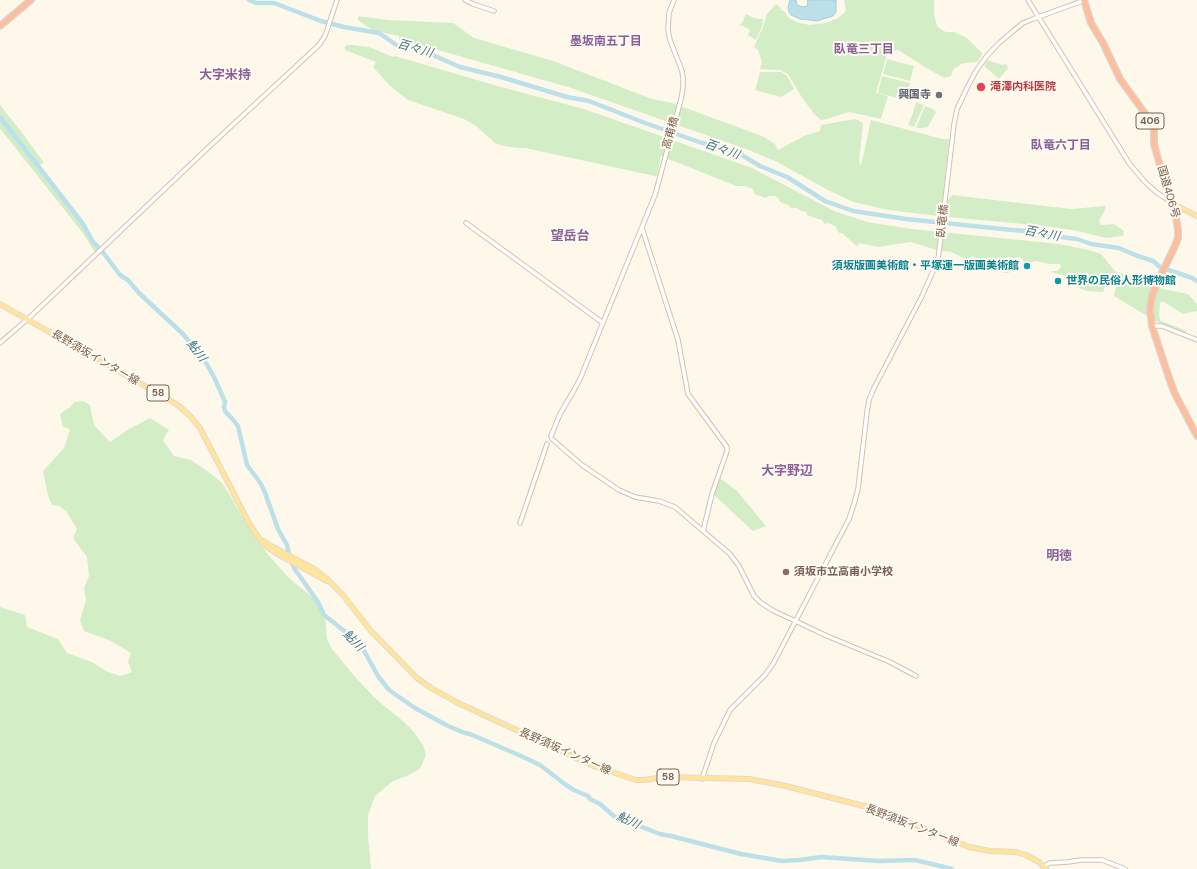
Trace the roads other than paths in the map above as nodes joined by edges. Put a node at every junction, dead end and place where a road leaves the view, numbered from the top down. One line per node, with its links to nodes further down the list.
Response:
1 (31, 0): 9 (highway)
2 (337, 0): 15 (street)
3 (465, 0): 7 (street)
4 (674, 0): 13 (street, 高甫橋)
5 (1028, 0): 8 (street)
6 (1084, 0): 8 (street, 臥竜橋); 10 (highway, 国道406号 / 406)
7 (494, 11)
8 (1039, 16): 10 (street); 26 (street, 臥竜橋)
9 (0, 26)
10 (1171, 203): 11 (main road); 17 (highway, 国道406号 / 406)
11 (1197, 216)
12 (466, 223): 16 (street)
13 (642, 228): 16 (street, 高甫橋); 23 (street)
14 (0, 304): 15 (main road, 長野須坂インター線 / 58)
15 (27, 319): 19 (street); 24 (main road, 長野須坂インター線 / 58)
16 (603, 323): 21 (street, 高甫橋)
17 (1152, 326): 18 (street); 20 (highway, 国道406号 / 406)
18 (1197, 340)
19 (0, 343)
20 (1197, 436)
21 (549, 440): 22 (street, 高甫橋); 23 (street)
22 (520, 523)
23 (703, 531): 26 (street)
24 (260, 539): 25 (main road, 長野須坂インター線 / 58); 25 (main road, 長野須坂インター線 / 58)
25 (336, 588): 28 (main road, 長野須坂インター線 / 58)
26 (795, 621): 27 (street); 28 (street, 臥竜橋)
27 (916, 676)
28 (702, 779): 29 (main road, 長野須坂インター線 / 58)
29 (1045, 868): 30 (street)
30 (1125, 869)

